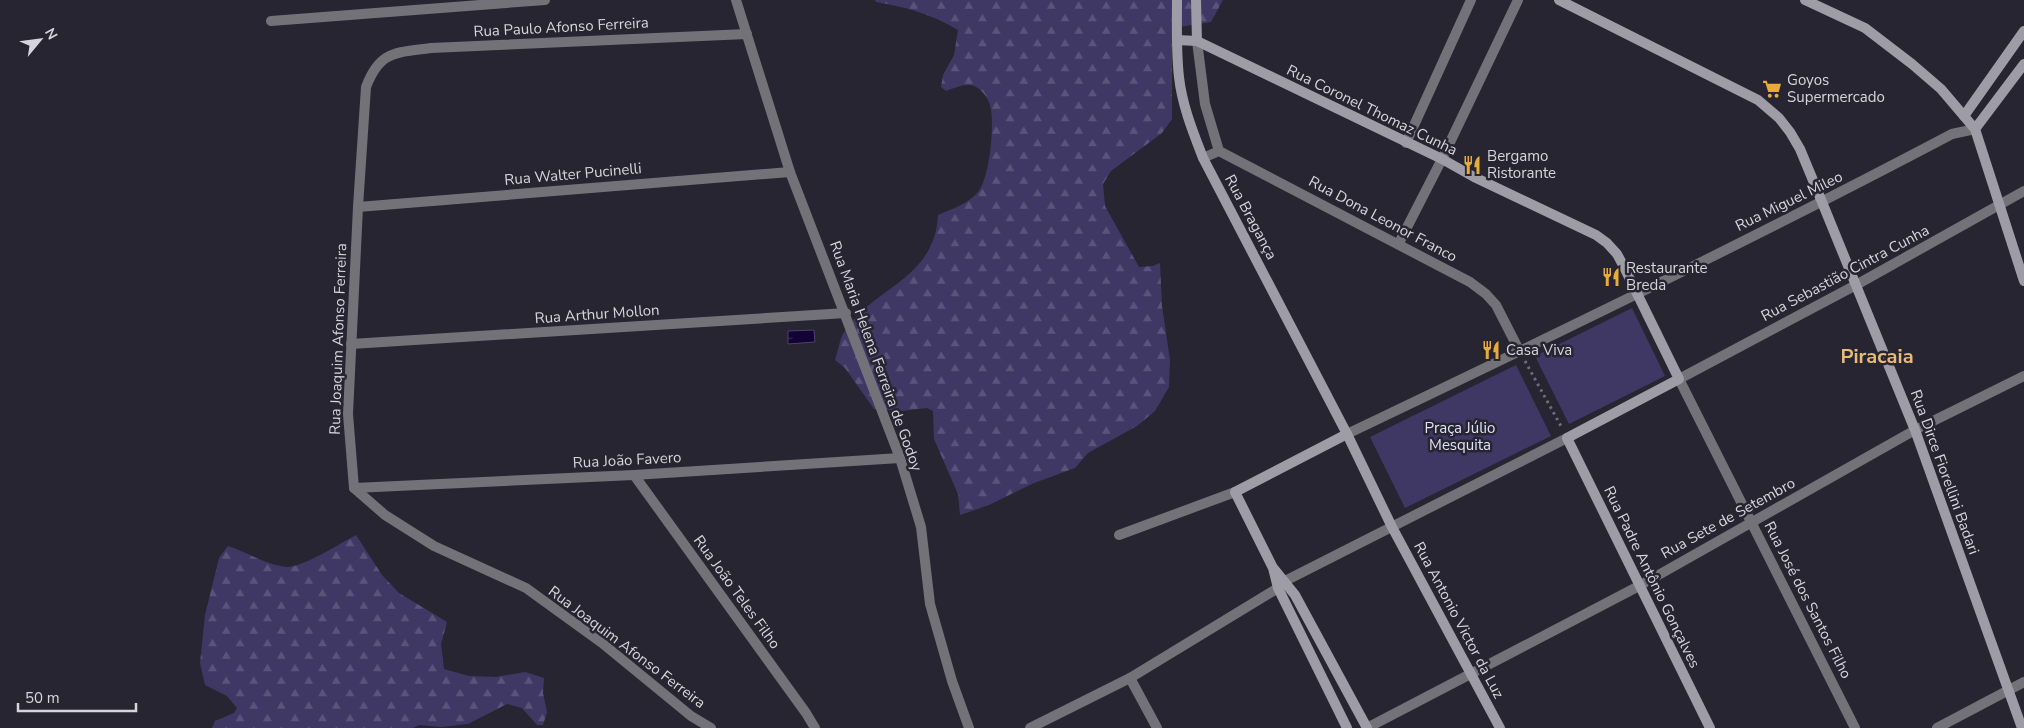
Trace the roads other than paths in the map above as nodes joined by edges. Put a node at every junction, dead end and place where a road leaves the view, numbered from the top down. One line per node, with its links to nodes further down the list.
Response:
1 (545, 0): 9 (street)
2 (736, 0): 11 (street, Rua Maria Helena Ferreira de Godoy)
3 (1177, 0): 12 (street, Rua Bragança)
4 (1196, 0): 13 (street)
5 (1471, 0): 19 (street)
6 (1518, 0): 22 (street)
7 (1559, 0): 25 (street, Rua Dirce Fiorellini Badari)
8 (1805, 0): 16 (street)
9 (271, 21)
10 (2024, 31): 16 (street)
11 (747, 34): 14 (street, Rua Paulo Afonso Ferreira); 23 (street, Rua Maria Helena Ferreira de Godoy)
12 (1177, 40): 13 (street, Rua Coronel Thomaz Cunha); 21 (street, Rua Bragança)
13 (1197, 41): 19 (street, Rua Coronel Thomaz Cunha); 20 (street)
14 (379, 62): 27 (street, Rua Joaquim Afonso Ferreira)
15 (2024, 64): 17 (street)
16 (1964, 116): 17 (street); 18 (street, Rua Miguel Mileo)
17 (1975, 129): 18 (street, Rua Miguel Mileo); 26 (street)
18 (1952, 134): 25 (street, Rua Miguel Mileo)
19 (1406, 143): 22 (street, Rua Coronel Thomaz Cunha)
20 (1220, 151): 21 (street); 28 (street, Rua Dona Leonor Franco)
21 (1203, 158): 38 (street, Rua Bragança)
22 (1442, 159): 28 (street); 31 (street, Rua Coronel Thomaz Cunha)
23 (790, 172): 27 (street, Rua Walter Pucinelli); 32 (street, Rua Maria Helena Ferreira de Godoy)
24 (2024, 191): 26 (street, Rua Sebastião Cintra Cunha)
25 (1822, 202): 30 (street, Rua Dirce Fiorellini Badari); 31 (street, Rua Miguel Mileo)
26 (1999, 206): 29 (street); 30 (street, Rua Sebastião Cintra Cunha)
27 (358, 207): 33 (street, Rua Joaquim Afonso Ferreira)
28 (1399, 244): 34 (street, Rua Dona Leonor Franco)
29 (2024, 281)
30 (1856, 285): 36 (street, Rua Sebastião Cintra Cunha); 37 (street, Rua Dirce Fiorellini Badari)
31 (1638, 292): 34 (street, Rua Miguel Mileo); 36 (street, Rua Coronel Thomaz Cunha)
32 (846, 313): 33 (street, Rua Arthur Mollon); 40 (street, Rua Maria Helena Ferreira de Godoy)
33 (351, 344): 42 (street, Rua Joaquim Afonso Ferreira)
34 (1520, 352): 38 (street)
35 (2024, 376): 37 (street, Rua Sete de Setembro)
36 (1679, 379): 39 (street); 44 (street, Rua José dos Santos Filho)
37 (1915, 430): 44 (street, Rua Sete de Setembro); 52 (street, Rua Dirce Fiorellini Badari)
38 (1347, 434): 43 (street); 45 (street)
39 (1567, 438): 45 (street); 48 (street, Rua Padre Antônio Gonçalves)
40 (900, 458): 41 (street, Rua João Favero); 55 (street, Rua Maria Helena Ferreira de Godoy)
41 (634, 475): 42 (street, Rua João Favero); 54 (street, Rua João Teles Filho)
42 (354, 488): 53 (street, Rua Joaquim Afonso Ferreira)
43 (1235, 492): 46 (street); 47 (street)
44 (1752, 522): 48 (street, Rua Sete de Setembro); 62 (street, Rua José dos Santos Filho)
45 (1392, 526): 47 (street); 49 (street, Rua Antonio Victor da Luz)
46 (1119, 535)
47 (1282, 584): 50 (street); 58 (street); 59 (street)
48 (1639, 586): 49 (street, Rua Sete de Setembro); 61 (street, Rua Padre Antônio Gonçalves)
49 (1471, 673): 59 (street, Rua Sete de Setembro); 60 (street, Rua Antonio Victor da Luz)
50 (1130, 678): 56 (street); 57 (street)
51 (2024, 682): 52 (street)
52 (2008, 690): 63 (street); 64 (street, Rua Dirce Fiorellini Badari)
53 (711, 728)
54 (815, 728)
55 (969, 728)
56 (1030, 728)
57 (1157, 728)
58 (1346, 728)
59 (1367, 728)
60 (1500, 728)
61 (1710, 728)
62 (1855, 728)
63 (1937, 728)
64 (2022, 728)

